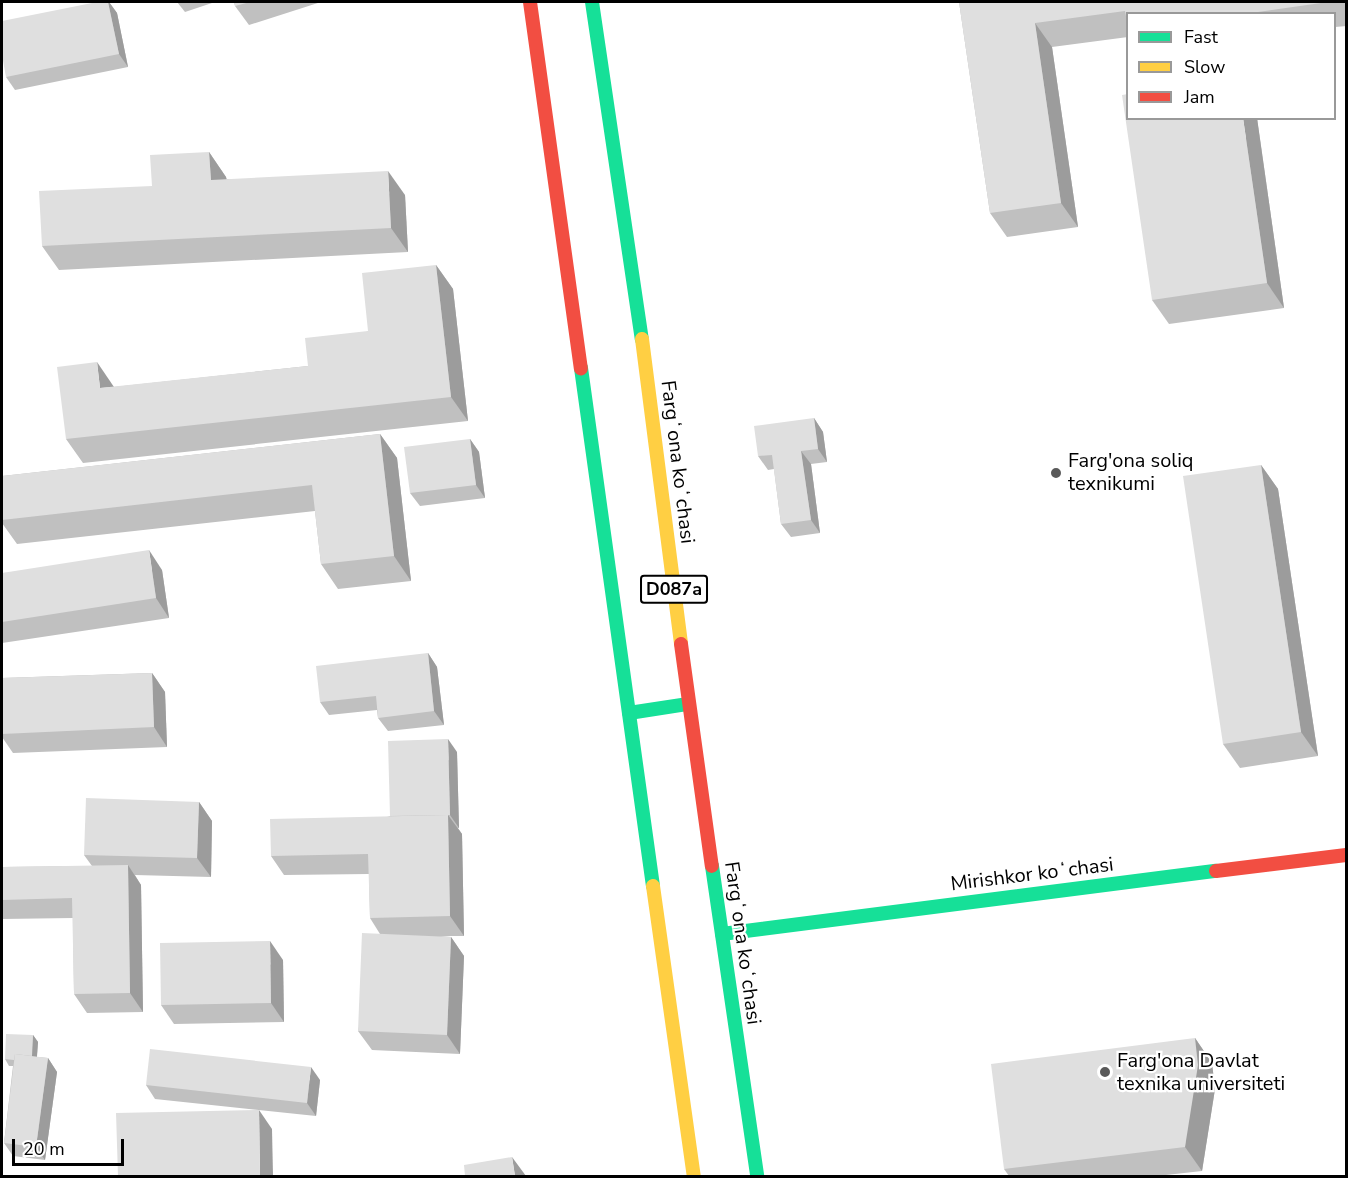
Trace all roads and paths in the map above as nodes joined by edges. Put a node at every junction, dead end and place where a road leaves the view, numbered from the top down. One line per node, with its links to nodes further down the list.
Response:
1 (530, 2): 4 (main road, D087a)
2 (592, 2): 3 (main road, Fargʻona koʻchasi / D087a)
3 (688, 704): 4 (main road); 6 (main road, Fargʻona koʻchasi / D087a)
4 (629, 713): 7 (main road, D087a)
5 (1347, 855): 6 (main road, Mirishkor koʻchasi)
6 (722, 934): 8 (main road, Fargʻona koʻchasi / D087a)
7 (694, 1176)
8 (757, 1176)

